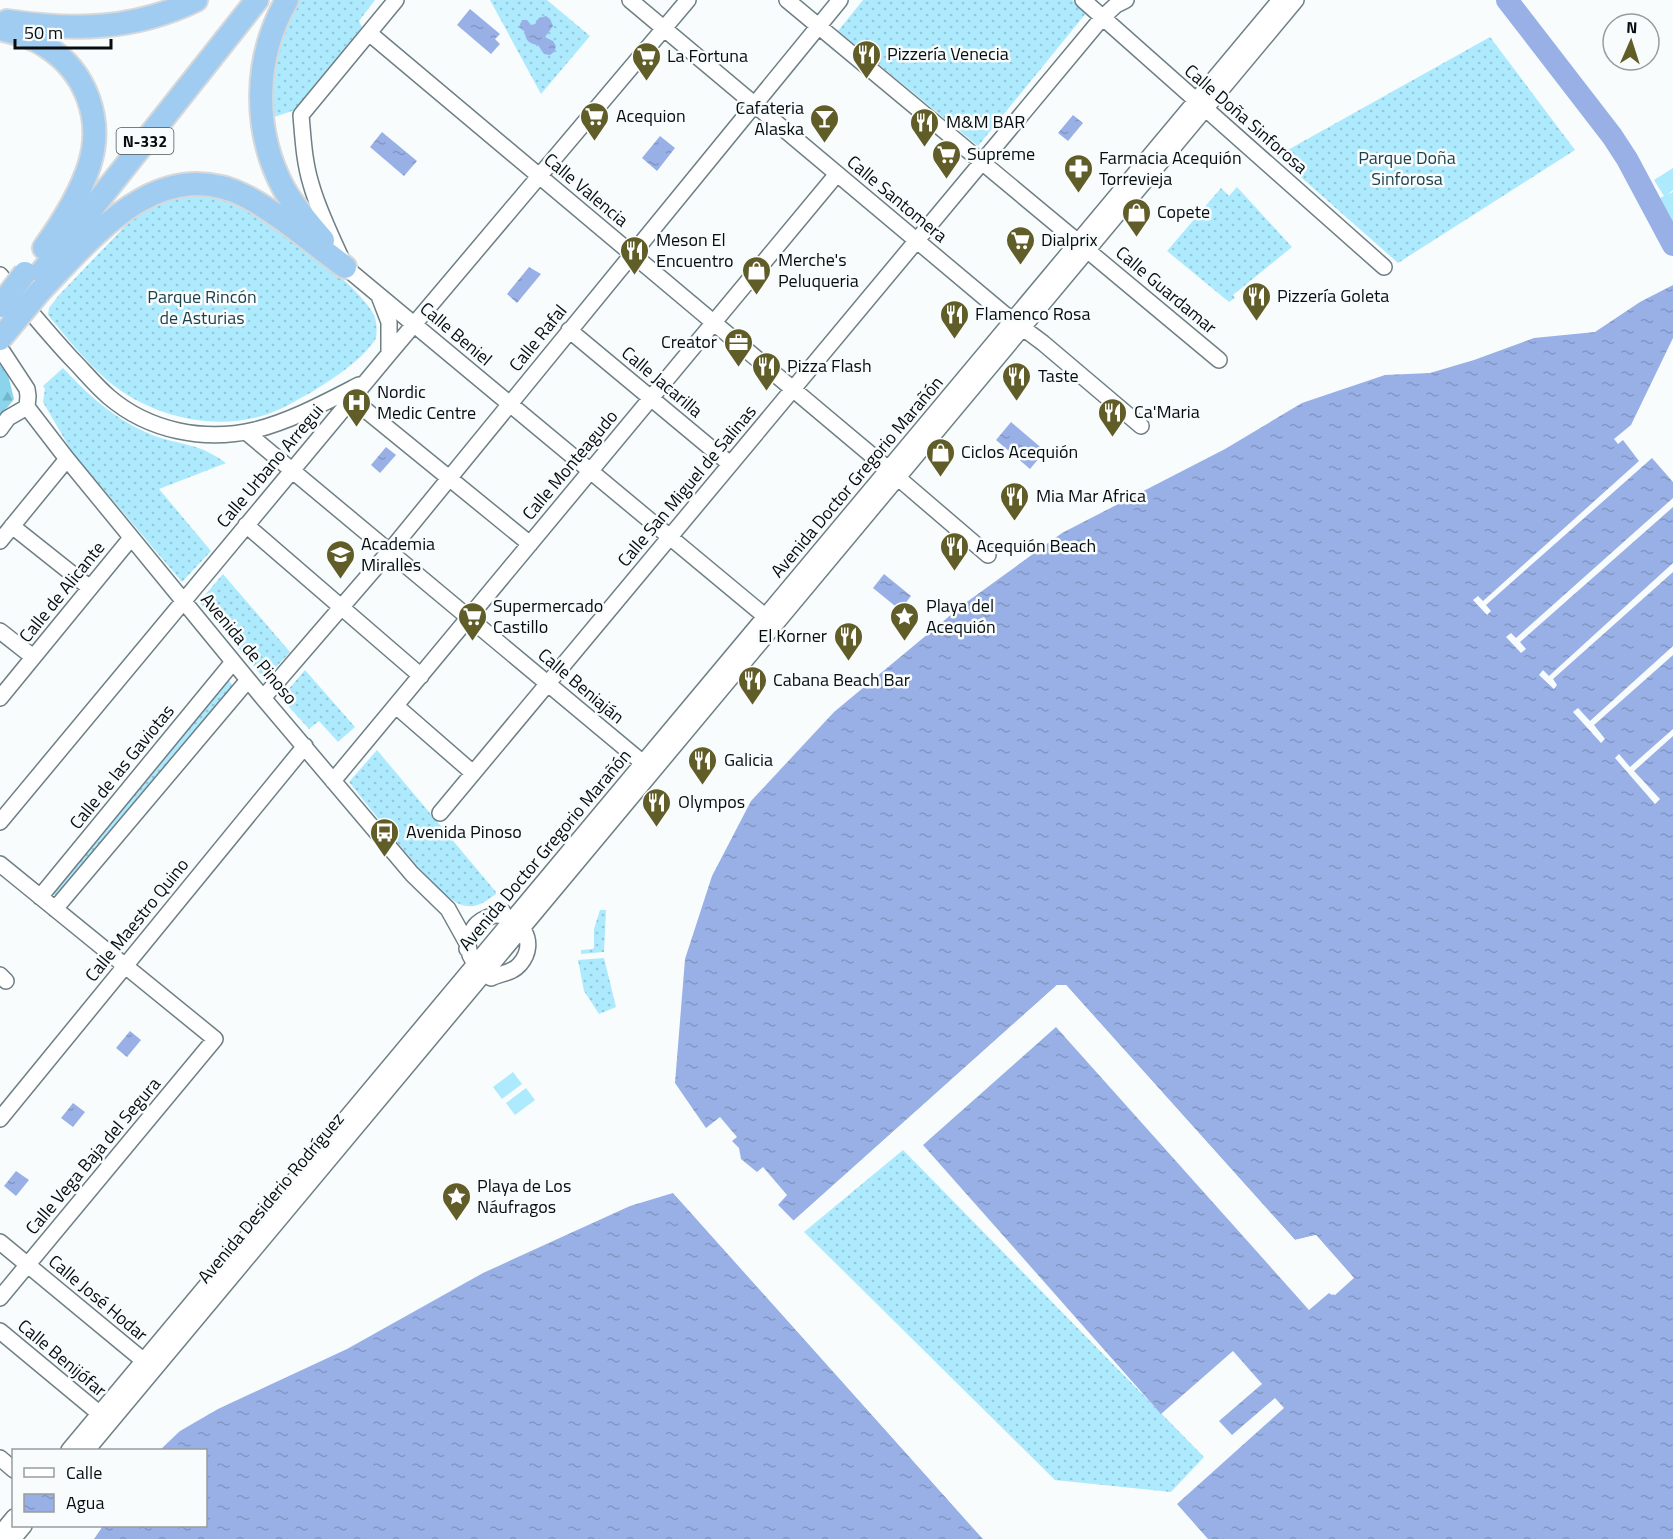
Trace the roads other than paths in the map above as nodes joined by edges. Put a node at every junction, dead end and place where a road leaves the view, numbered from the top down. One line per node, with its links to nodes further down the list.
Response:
1 (196, 0): 14 (highway)
2 (256, 0): 30 (highway, N-332)
3 (287, 0): 27 (highway)
4 (396, 0): 18 (street)
5 (630, 0): 17 (street, Calle Santomera)
6 (688, 0): 17 (street, Calle Urbano Arregui)
7 (787, 0): 15 (street, Calle Guardamar)
8 (840, 0): 15 (street, Calle Rafal)
9 (1083, 0): 13 (street, Calle Doña Sinforosa)
10 (1280, 0): 20 (street, Avenida Doctor Gregorio Marañón)
11 (1296, 0): 20 (street, Avenida Doctor Gregorio Marañón)
12 (1119, 2): 13 (street, Calle San Miguel de Salinas)
13 (1102, 18): 20 (street, Calle Doña Sinforosa); 21 (street, Calle San Miguel de Salinas)
14 (0, 20)
15 (818, 26): 19 (street, Calle Rafal); 21 (street, Calle Guardamar)
16 (0, 29): 30 (highway)
17 (663, 29): 19 (street, Calle Santomera); 23 (street, Calle Urbano Arregui)
18 (369, 33): 23 (street, Calle Valencia); 27 (street, Calle Beniel)
19 (753, 104): 22 (street, Calle Santomera); 26 (street, Calle Rafal)
20 (1201, 104): 25 (street, Avenida Doctor Gregorio Marañón); 28 (street, Calle Doña Sinforosa)
21 (982, 162): 24 (street, Calle San Miguel de Salinas); 25 (street, Calle Guardamar)
22 (837, 174): 24 (street, Calle Santomera); 34 (street, Calle Monteagudo)
23 (540, 176): 26 (street, Calle Valencia); 36 (street, Calle Urbano Arregui)
24 (916, 240): 35 (street, Calle Santomera); 43 (street, Calle San Miguel de Salinas)
25 (1083, 246): 35 (street, Avenida Doctor Gregorio Marañón); 41 (street, Calle Guardamar)
26 (631, 254): 34 (street, Calle Valencia); 37 (street, Calle Rafal)
27 (345, 267): 30 (highway); 31 (street, Calle Beniel)
28 (1384, 267)
29 (0, 275): 51 (street)
30 (33, 282): 32 (highway, bridge); 33 (highway, N-332); 38 (highway, N-332, bridge)
31 (378, 294): 36 (street, Calle Beniel); 40 (street)
32 (0, 306)
33 (0, 323)
34 (713, 323): 43 (street, Calle Valencia); 44 (street, Calle Monteagudo)
35 (1018, 324): 49 (street, Calle Santomera); 56 (street, Avenida Doctor Gregorio Marañón)
36 (415, 325): 40 (street, Calle Urbano Arregui); 46 (street, Calle Beniel)
37 (569, 330): 44 (street, Calle Jacarilla); 46 (street, Calle Rafal)
38 (0, 339)
39 (0, 348): 48 (street)
40 (389, 354): 42 (street, Calle Urbano Arregui); 47 (street)
41 (1219, 360)
42 (366, 382): 45 (street, Calle Urbano Arregui); 47 (street)
43 (793, 389): 53 (street, Calle San Miguel de Salinas); 56 (street, Calle Valencia)
44 (651, 398): 53 (street, Calle Jacarilla); 55 (street, Calle Monteagudo)
45 (352, 399): 54 (street, Calle Urbano Arregui); 57 (street)
46 (510, 403): 55 (street, Calle Beniel); 57 (street, Calle Rafal)
47 (315, 406): 51 (street)
48 (27, 408): 50 (street); 52 (street, Avenida de Pinoso)
49 (1141, 426)
50 (0, 429)
51 (246, 432): 54 (street, Calle Beniaján)
52 (67, 459): 59 (street); 60 (street, Avenida de Pinoso)
53 (730, 464): 61 (street, Calle San Miguel de Salinas)
54 (291, 471): 58 (street, Calle Urbano Arregui); 64 (street, Calle Beniaján)
55 (590, 471): 61 (street, Calle Beniel); 63 (street, Calle Monteagudo)
56 (893, 473): 65 (street, Calle Valencia); 70 (street, Avenida Doctor Gregorio Marañón)
57 (449, 477): 63 (street); 64 (street, Calle Rafal)
58 (246, 525): 67 (street, Calle Urbano Arregui); 68 (street)
59 (12, 526): 62 (street); 66 (street)
60 (131, 538): 66 (street, Calle de Alicante); 67 (street, Avenida de Pinoso)
61 (669, 538): 70 (street, Calle Beniel); 76 (street, Calle San Miguel de Salinas)
62 (0, 541)
63 (530, 544): 69 (street, Calle Monteagudo)
64 (389, 552): 68 (street, Calle Rafal); 69 (street, Calle Beniaján)
65 (988, 555)
66 (90, 588): 72 (street, Calle de Alicante)
67 (183, 601): 73 (street, Avenida de Pinoso); 85 (street, Calle Urbano Arregui)
68 (341, 608): 74 (street); 78 (street, Calle Rafal)
69 (469, 618): 74 (street, Calle Monteagudo); 76 (street, Calle Beniaján)
70 (770, 620): 81 (street, Avenida Doctor Gregorio Marañón); 93 (street, Avenida Doctor Gregorio Marañón)
71 (0, 631): 72 (street)
72 (33, 657): 77 (street, Calle de Alicante)
73 (233, 662): 75 (street, Avenida de Pinoso); 88 (street, Calle de las Gaviotas)
74 (421, 676): 79 (street, Calle Monteagudo)
75 (248, 680): 78 (street, Avenida de Pinoso); 90 (street)
76 (548, 684): 81 (street, Calle Beniaján); 82 (street, Calle San Miguel de Salinas)
77 (0, 698)
78 (263, 698): 80 (street, Avenida de Pinoso)
79 (396, 706): 82 (street); 83 (street, Calle Monteagudo)
80 (305, 746): 83 (street, Avenida de Pinoso); 95 (street, Calle Maestro Quino)
81 (643, 763): 89 (street, Avenida Doctor Gregorio Marañón)
82 (473, 773): 84 (street, Calle San Miguel de Salinas)
83 (333, 781): 91 (street, Avenida de Pinoso)
84 (440, 813)
85 (0, 822)
86 (0, 864): 88 (street)
87 (0, 875): 95 (street)
88 (40, 897): 90 (street)
89 (525, 904): 92 (street); 93 (street, Avenida Doctor Gregorio Marañón)
90 (55, 909): 95 (street)
91 (448, 909): 92 (street); 94 (street, Avenida de Pinoso)
92 (492, 915): 93 (street); 94 (street)
93 (518, 923): 96 (street, Avenida Doctor Gregorio Marañón); 96 (street)
94 (468, 945): 96 (street, Avenida de Pinoso); 97 (street)
95 (122, 969): 98 (street, Calle Maestro Quino); 100 (street, Calle Vega Baja del Segura)
96 (487, 970): 97 (street); 97 (street, Avenida Doctor Gregorio Marañón)
97 (467, 983): 103 (street, Avenida Desiderio Rodríguez); 106 (street, Avenida Desiderio Rodríguez)
98 (0, 1119)
99 (0, 1242): 100 (street, Calle José Hodar)
100 (28, 1264): 101 (street, Calle Vega Baja del Segura); 103 (street, Calle José Hodar)
101 (0, 1298)
102 (0, 1331): 104 (street, Calle Benijófar)
103 (144, 1361): 104 (street, Avenida Desiderio Rodríguez)
104 (100, 1414): 105 (street, Avenida Desiderio Rodríguez)
105 (70, 1449)
106 (88, 1449)
107 (0, 1458): 108 (street)
108 (12, 1468)
109 (12, 1519): 111 (street)
110 (23, 1527): 112 (street)
111 (0, 1534)
112 (13, 1539)

